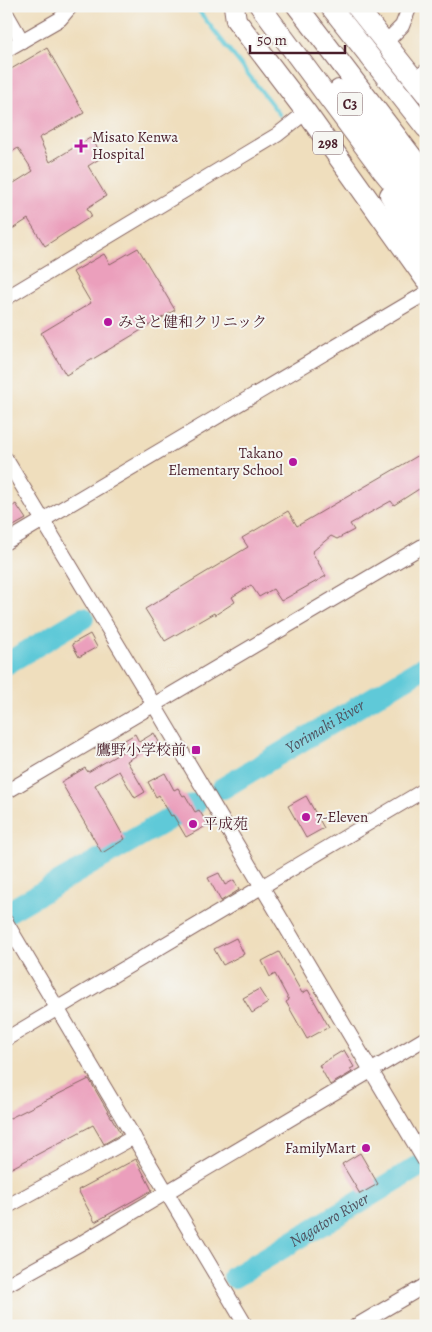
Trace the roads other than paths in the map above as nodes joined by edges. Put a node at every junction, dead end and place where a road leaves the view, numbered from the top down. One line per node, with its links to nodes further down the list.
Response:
1 (71, 6): 11 (street)
2 (234, 6): 16 (highway, 298)
3 (260, 6): 14 (highway, 298)
4 (274, 6): 21 (highway, C3)
5 (297, 6): 19 (highway, C3)
6 (310, 6): 18 (highway)
7 (330, 6): 17 (highway)
8 (356, 6): 12 (highway)
9 (410, 6): 12 (street)
10 (6, 13): 11 (street)
11 (22, 40): 13 (street)
12 (386, 42): 15 (highway)
13 (6, 50)
14 (302, 62): 20 (highway, 298); 22 (highway, 298)
15 (422, 81)
16 (306, 112): 25 (highway, 298); 27 (street)
17 (426, 128)
18 (426, 154)
19 (426, 175)
20 (392, 198): 23 (highway); 24 (highway, 298)
21 (426, 200)
22 (426, 223)
23 (426, 239)
24 (426, 256)
25 (426, 280)
26 (426, 293): 29 (street)
27 (6, 298)
28 (6, 459): 29 (street)
29 (44, 520): 30 (street); 32 (street)
30 (6, 542)
31 (426, 544): 32 (street)
32 (154, 705): 34 (street); 35 (street)
33 (426, 790): 35 (street)
34 (6, 792)
35 (262, 887): 37 (street); 40 (street)
36 (6, 922): 37 (street)
37 (58, 1008): 39 (street); 41 (street)
38 (426, 1038): 40 (street)
39 (6, 1039)
40 (371, 1071): 42 (street); 43 (street)
41 (134, 1137): 43 (street); 44 (street)
42 (426, 1162)
43 (167, 1192): 45 (street); 47 (street)
44 (6, 1207)
45 (6, 1285)
46 (426, 1285): 48 (street)
47 (246, 1326)
48 (356, 1326)

